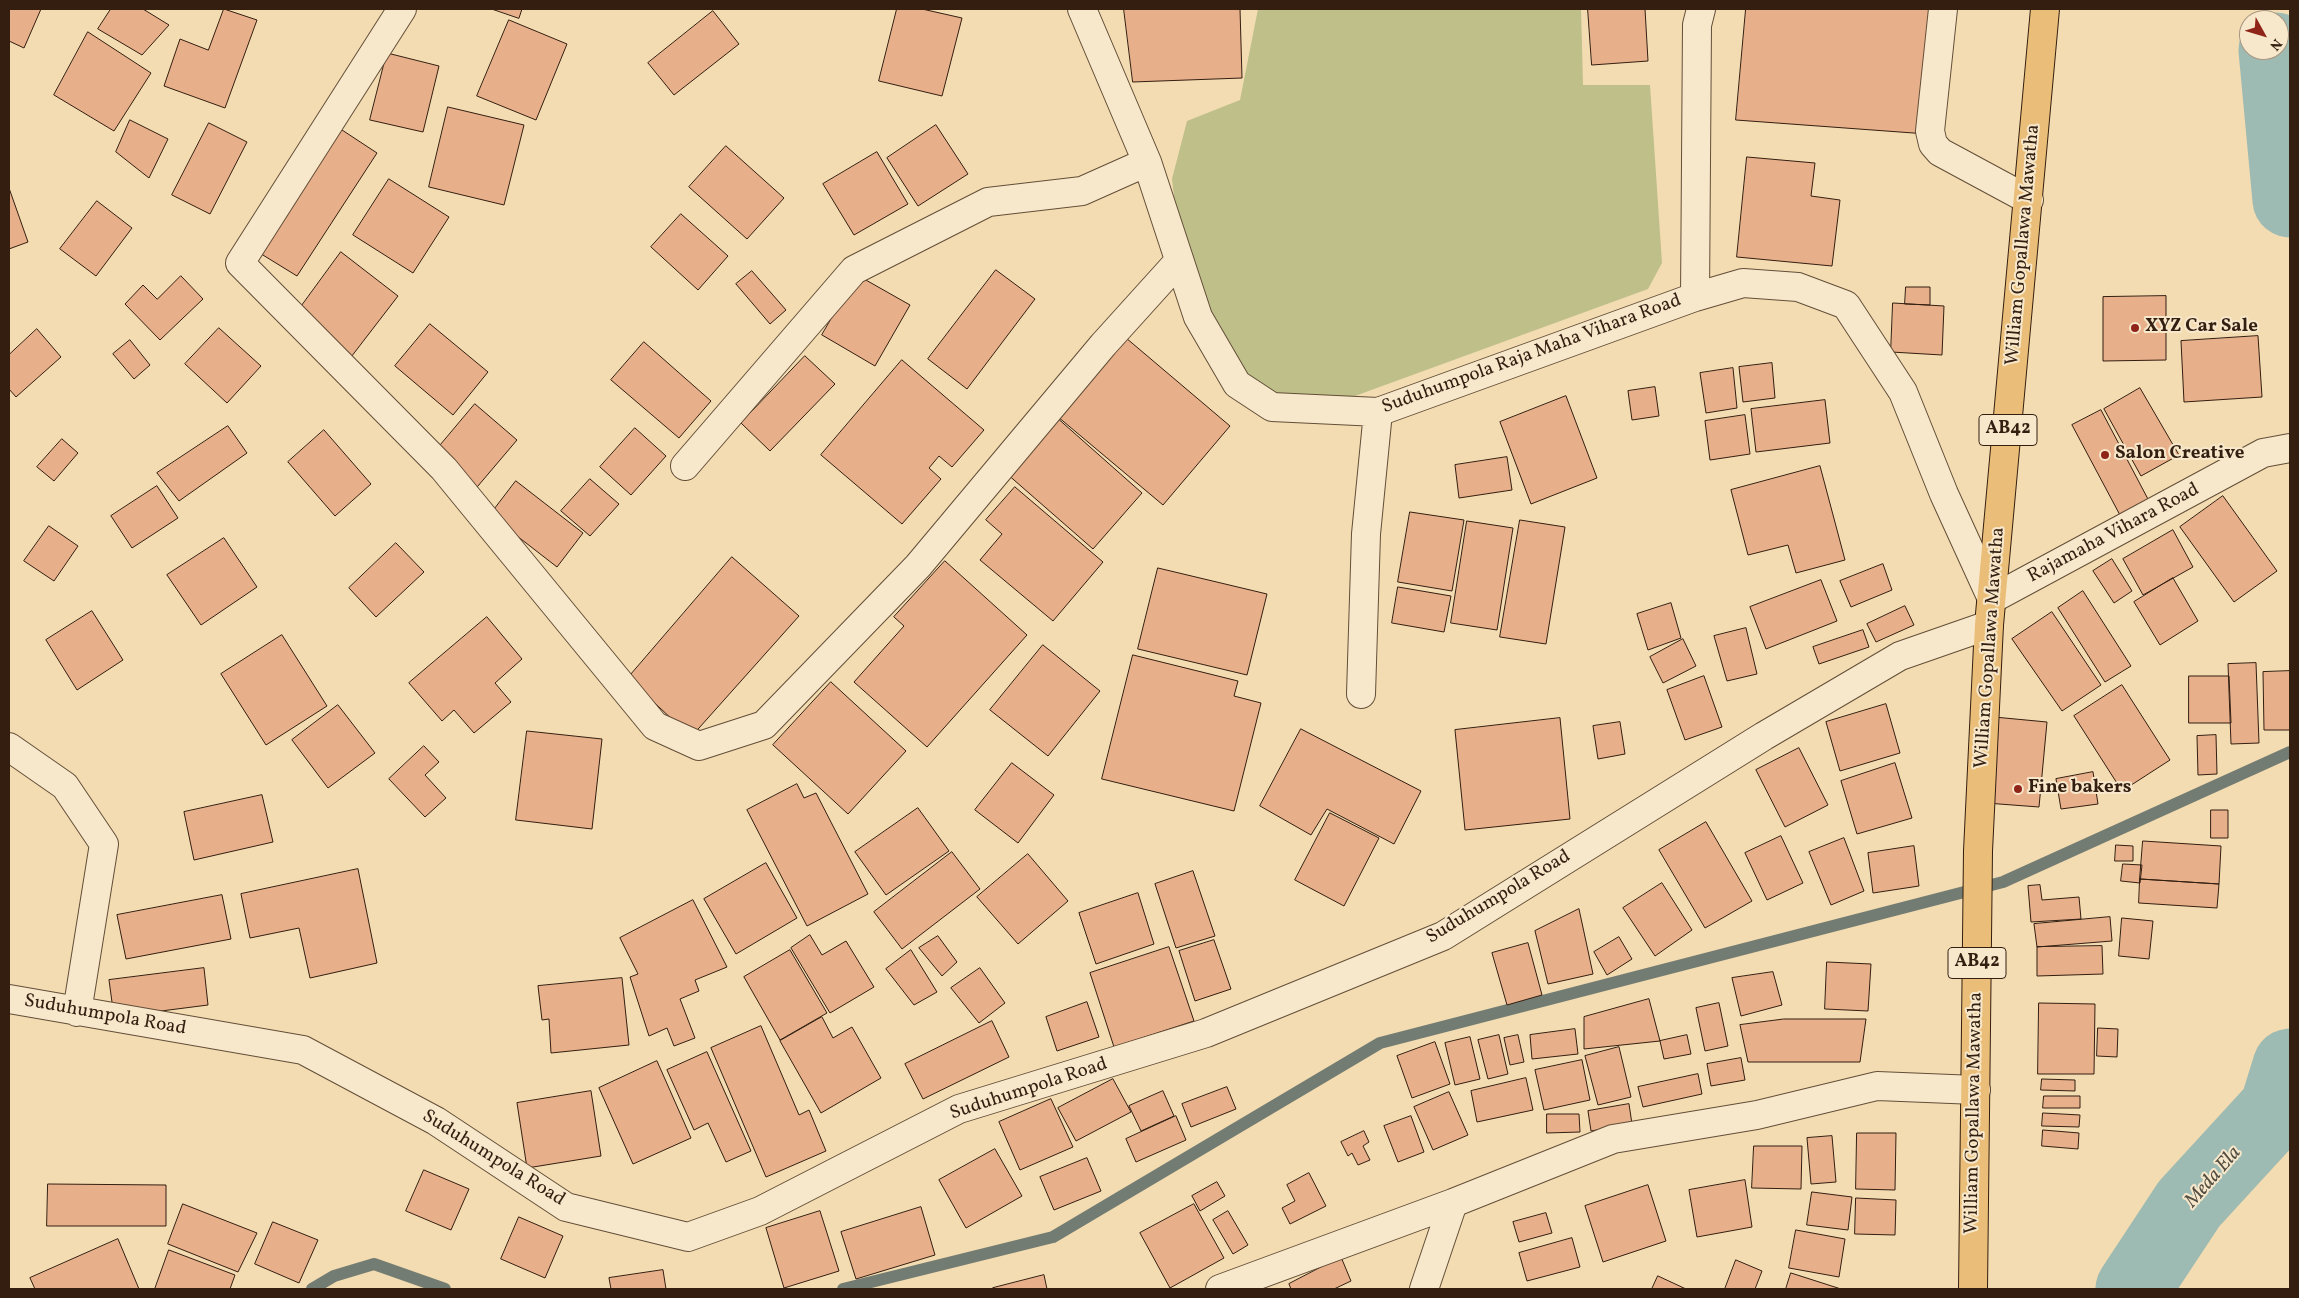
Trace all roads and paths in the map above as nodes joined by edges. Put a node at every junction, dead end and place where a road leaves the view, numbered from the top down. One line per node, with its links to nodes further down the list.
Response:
1 (402, 9): 8 (street)
2 (1082, 9): 6 (street, Suduhumpola Raja Maha Vihara Road)
3 (1701, 9): 9 (street)
4 (1942, 9): 7 (street)
5 (2045, 9): 7 (main road, William Gopallawa Mawatha / AB42)
6 (1146, 162): 8 (street, Suduhumpola Raja Maha Vihara Road); 12 (street)
7 (2029, 200): 13 (main road, William Gopallawa Mawatha / AB42)
8 (1178, 262): 10 (street, Suduhumpola Raja Maha Vihara Road)
9 (1695, 297): 10 (street, Suduhumpola Raja Maha Vihara Road); 13 (street, Suduhumpola Raja Maha Vihara Road)
10 (1378, 412): 14 (street)
11 (2285, 448): 13 (street, Rajamaha Vihara Road)
12 (685, 466)
13 (1991, 612): 17 (street, Suduhumpola Road); 18 (main road, William Gopallawa Mawatha / AB42)
14 (1361, 694)
15 (9, 747): 17 (street)
16 (9, 999): 17 (street, Suduhumpola Road)
17 (77, 1012)
18 (1976, 1082): 19 (street); 22 (main road, William Gopallawa Mawatha / AB42)
19 (1453, 1203): 20 (street); 21 (street)
20 (1225, 1289)
21 (1424, 1289)
22 (1973, 1289)

